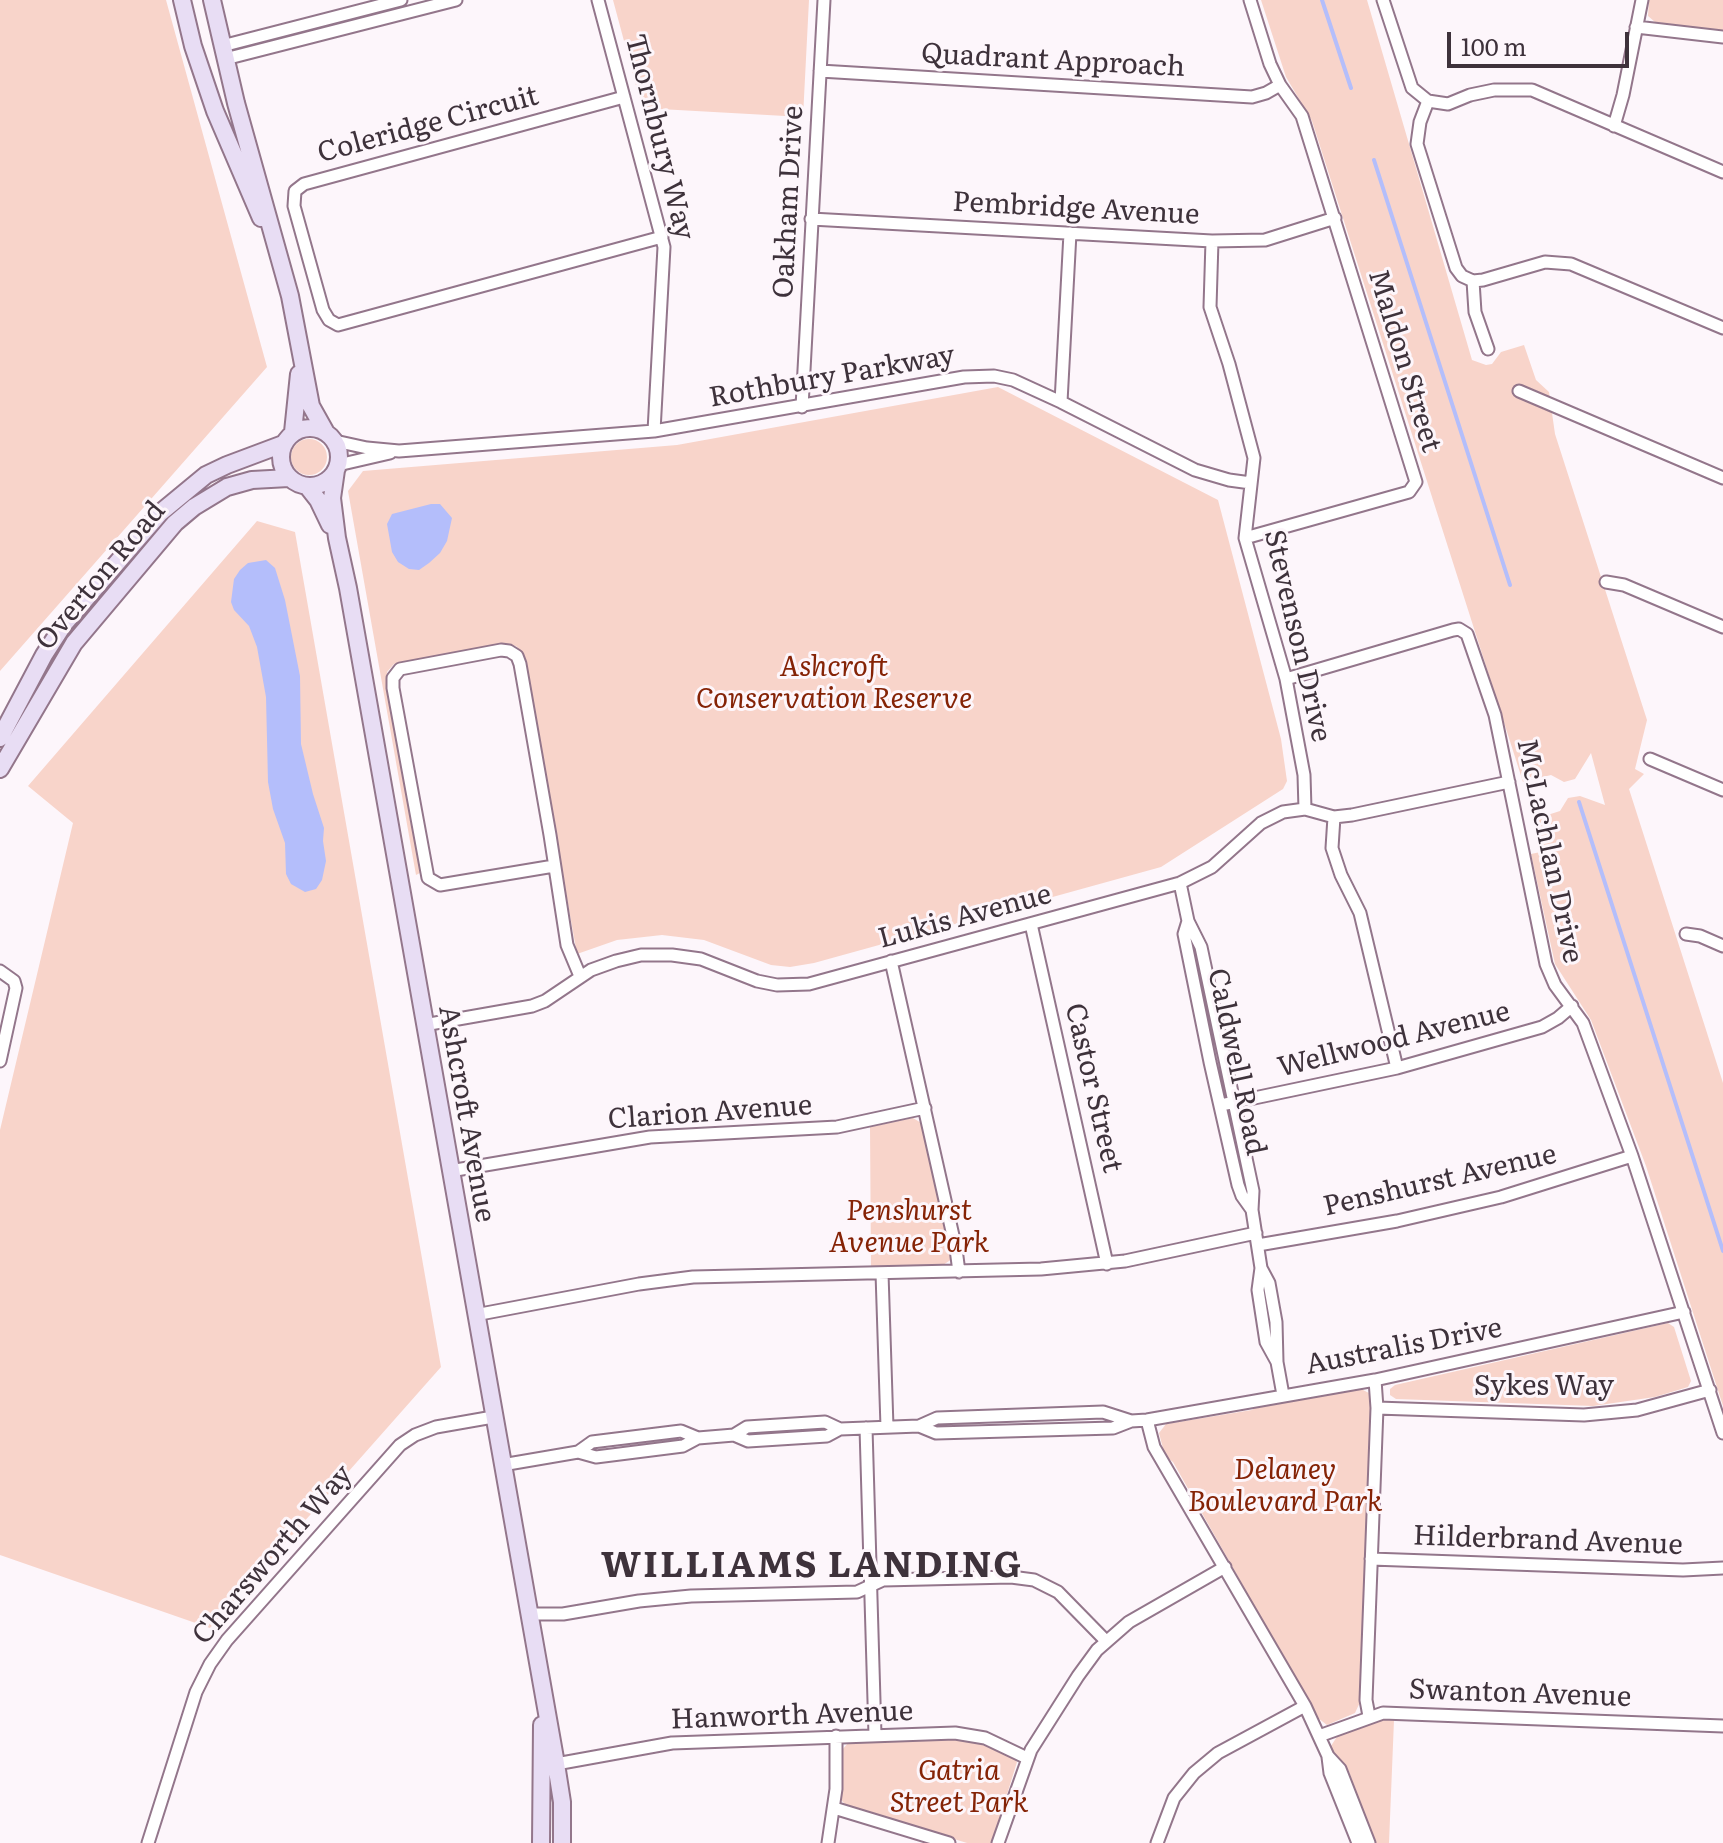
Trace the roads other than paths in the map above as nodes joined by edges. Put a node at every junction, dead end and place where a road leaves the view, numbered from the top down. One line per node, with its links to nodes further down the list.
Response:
1 (182, 0): 15 (main road)
2 (212, 0): 12 (main road)
3 (401, 0): 12 (street)
4 (456, 0): 12 (street)
5 (598, 0): 16 (street, Thornbury Way)
6 (824, 0): 13 (street, Oakham Drive)
7 (1250, 0): 14 (street, Maldon Street)
8 (1383, 0): 17 (street)
9 (1642, 0): 10 (street)
10 (1636, 27): 11 (street); 18 (street)
11 (1723, 37)
12 (224, 53): 15 (main road); 25 (main road)
13 (820, 71): 14 (street, Quadrant Approach); 21 (street, Oakham Drive)
14 (1280, 85): 20 (street, Maldon Street)
15 (207, 87): 25 (main road)
16 (624, 97): 23 (street, Thornbury Way); 23 (street, Coleridge Circuit)
17 (1428, 101): 18 (street); 26 (street)
18 (1614, 126): 19 (street)
19 (1723, 172)
20 (1335, 218): 24 (street, Pembridge Avenue); 43 (street, Maldon Street)
21 (811, 219): 22 (street, Pembridge Avenue); 32 (street, Oakham Drive)
22 (1070, 233): 24 (street, Pembridge Avenue); 31 (street)
23 (662, 237): 33 (street, Thornbury Way)
24 (1212, 241): 40 (street, Stevenson Drive)
25 (279, 256): 29 (main road)
26 (1473, 281): 27 (street); 28 (street)
27 (1723, 328)
28 (1488, 349)
29 (300, 352): 34 (main road); 35 (main road)
30 (1519, 391): 39 (street)
31 (1061, 402): 32 (street, Rothbury Parkway); 40 (street, Rothbury Parkway)
32 (802, 407): 33 (street, Rothbury Parkway)
33 (654, 431): 36 (street, Rothbury Parkway)
34 (330, 436): 35 (main road); 36 (street, Rothbury Parkway); 37 (main road)
35 (288, 438): 38 (main road); 47 (main road, Overton Road)
36 (399, 451): 37 (street, Rothbury Parkway)
37 (337, 468): 41 (main road); 42 (main road, Ashcroft Avenue)
38 (289, 478): 41 (main road); 49 (main road, Overton Road)
39 (1723, 478)
40 (1251, 483): 43 (street, Stevenson Drive)
41 (307, 486): 42 (main road, Ashcroft Avenue)
42 (337, 538): 64 (main road, Ashcroft Avenue)
43 (1245, 538): 46 (street, Stevenson Drive)
44 (1606, 582): 45 (street)
45 (1723, 627)
46 (1286, 679): 50 (street, McLachlan Drive); 52 (street, Stevenson Drive)
47 (0, 738)
48 (1650, 759): 51 (street)
49 (0, 769)
50 (1509, 782): 53 (street); 63 (street, McLachlan Drive)
51 (1723, 790)
52 (1305, 809): 53 (street); 55 (street, Lukis Avenue)
53 (1334, 817): 66 (street)
54 (554, 866): 54 (street); 62 (street)
55 (1180, 883): 56 (street, Caldwell Road); 57 (street, Lukis Avenue)
56 (1188, 921): 67 (street, Caldwell Road); 68 (street, Caldwell Road)
57 (1031, 924): 60 (street, Lukis Avenue); 74 (street, Castor Street)
58 (1686, 934): 59 (street)
59 (1723, 946)
60 (891, 961): 62 (street, Lukis Avenue); 69 (street)
61 (0, 971): 65 (street)
62 (580, 976): 64 (street, Lukis Avenue)
63 (1572, 1006): 66 (street, Wellwood Avenue); 70 (street, McLachlan Drive)
64 (424, 1025): 71 (main road, Ashcroft Avenue)
65 (0, 1061)
66 (1397, 1068): 67 (street, Wellwood Avenue)
67 (1235, 1102): 68 (street, Wellwood Avenue); 72 (street, Caldwell Road)
68 (1221, 1105): 72 (street, Caldwell Road)
69 (925, 1108): 71 (street, Clarion Avenue); 75 (street)
70 (1632, 1156): 73 (street, Penshurst Avenue); 77 (street, McLachlan Drive)
71 (450, 1171): 78 (main road, Ashcroft Avenue)
72 (1252, 1210): 73 (street, Caldwell Road)
73 (1257, 1239): 74 (street, Penshurst Avenue); 81 (street, Caldwell Road)
74 (1107, 1264): 75 (street, Penshurst Avenue)
75 (959, 1272): 76 (street, Penshurst Avenue)
76 (882, 1273): 78 (street, Penshurst Avenue); 85 (street)
77 (1684, 1312): 79 (street, Australis Drive); 80 (street, McLachlan Drive)
78 (475, 1315): 83 (main road, Ashcroft Avenue)
79 (1375, 1380): 81 (street, Australis Drive); 82 (street)
80 (1710, 1390): 82 (street, Sykes Way); 87 (street, McLachlan Drive)
81 (1283, 1395): 84 (street, Australis Drive)
82 (1377, 1408): 89 (street)
83 (493, 1417): 88 (main road, Ashcroft Avenue); 106 (street, Charsworth Way)
84 (1147, 1420): 85 (street, Australis Drive); 90 (street)
85 (887, 1427): 86 (street, Australis Drive)
86 (866, 1428): 88 (street, Australis Drive); 92 (street)
87 (1723, 1433)
88 (502, 1465): 93 (main road, Ashcroft Avenue)
89 (1371, 1559): 91 (street, Hilderbrand Avenue); 97 (street)
90 (1225, 1567): 94 (street); 96 (street)
91 (1723, 1568)
92 (871, 1586): 93 (street); 94 (street); 99 (street)
93 (529, 1621): 95 (main road, Ashcroft Avenue)
94 (1106, 1641): 103 (street)
95 (543, 1700): 104 (main road, Ashcroft Avenue); 107 (main road, Ashcroft Avenue)
96 (1305, 1706): 101 (street); 112 (street)
97 (1369, 1716): 98 (street, Swanton Avenue); 101 (street, Swanton Avenue)
98 (1723, 1726)
99 (875, 1735): 100 (street, Hanworth Avenue); 103 (street, Hanworth Avenue)
100 (836, 1736): 104 (street, Hanworth Avenue); 105 (street)
101 (1319, 1736): 102 (street)
102 (1328, 1756): 113 (street); 114 (street)
103 (1027, 1758): 111 (street)
104 (556, 1764): 108 (main road, Ashcroft Avenue)
105 (834, 1808): 109 (street); 110 (street)
106 (148, 1843)
107 (541, 1843)
108 (562, 1843)
109 (828, 1843)
110 (949, 1843)
111 (998, 1843)
112 (1157, 1843)
113 (1358, 1843)
114 (1369, 1843)

